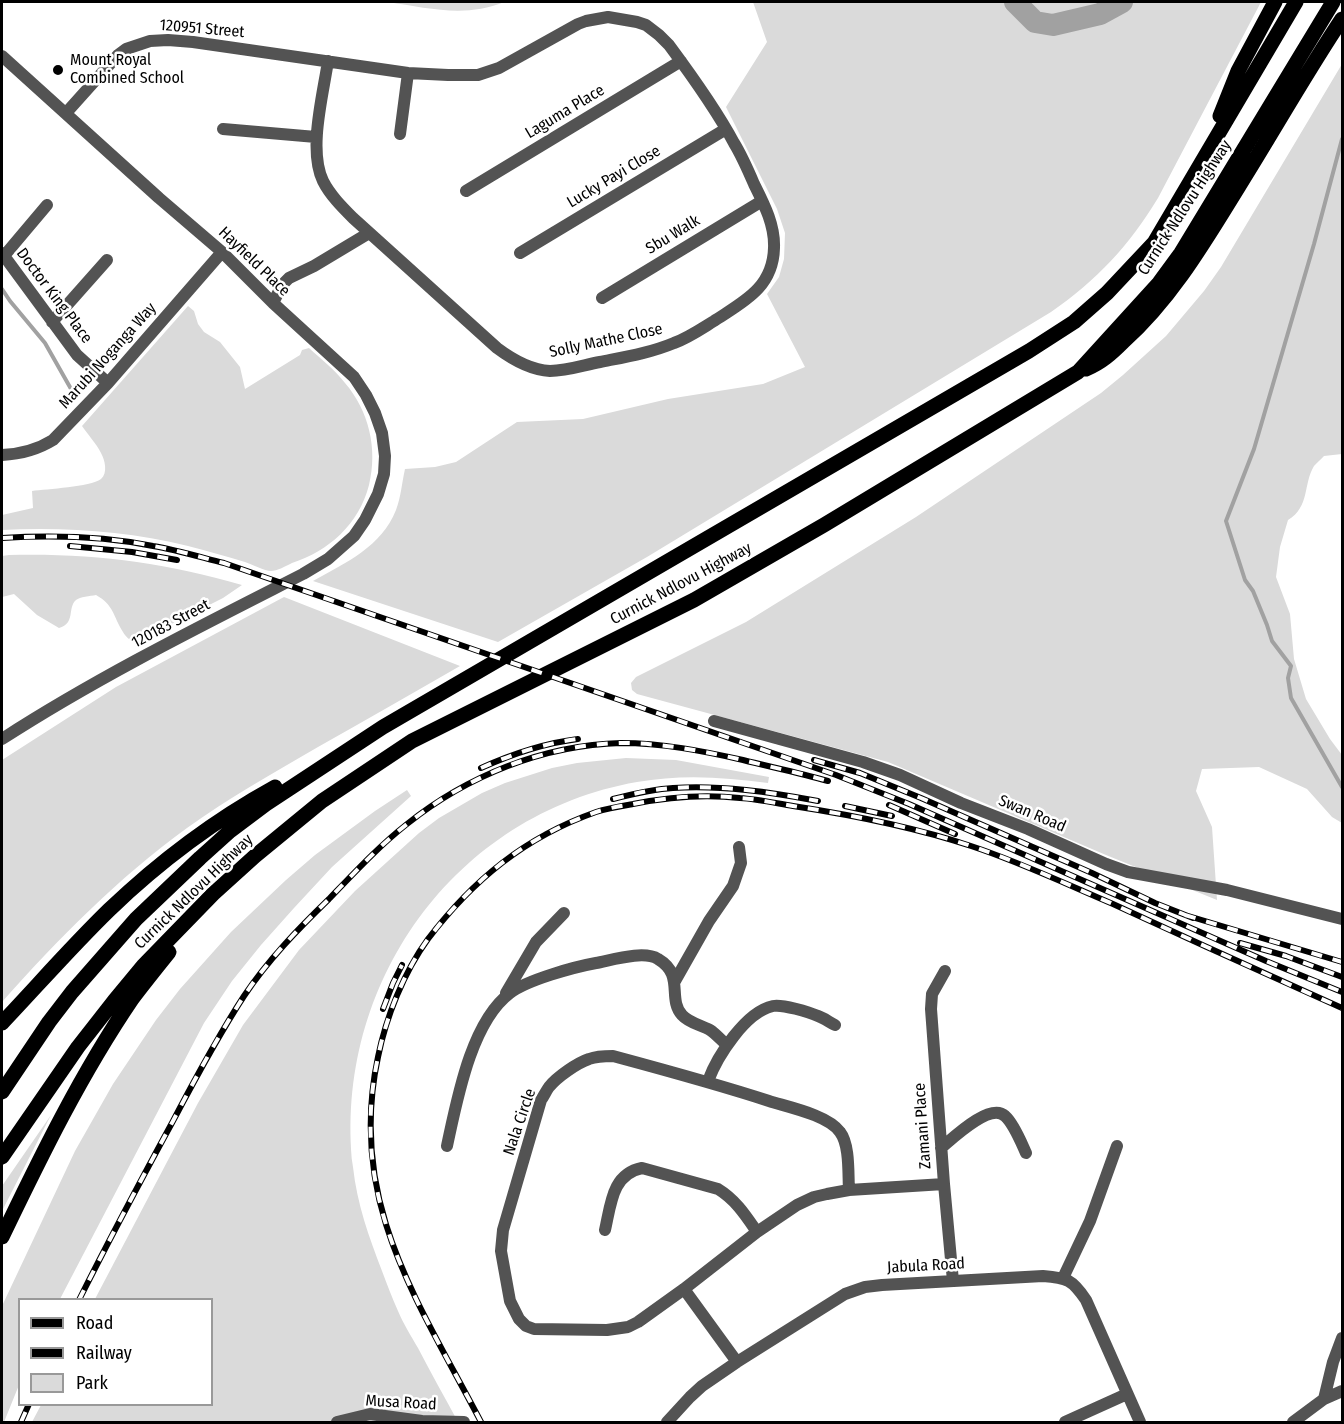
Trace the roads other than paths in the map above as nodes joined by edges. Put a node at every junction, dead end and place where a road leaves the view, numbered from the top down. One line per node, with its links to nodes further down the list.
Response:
1 (1275, 2): 14 (main road)
2 (1296, 2): 14 (main road, Curnick Ndlovu Highway)
3 (1333, 2): 26 (main road, Curnick Ndlovu Highway)
4 (1342, 19): 26 (main road)
5 (2, 57): 9 (street, Hayfield Place)
6 (328, 61): 8 (street, Solly Mathe Close); 9 (street, 120951 Street); 13 (street, Solly Mathe Close)
7 (681, 61): 8 (street, Solly Mathe Close); 11 (street, Solly Mathe Close); 15 (street, Laguma Place)
8 (408, 73): 12 (street)
9 (66, 113): 19 (street, Hayfield Place)
10 (223, 129): 13 (street)
11 (726, 129): 16 (street, Solly Mathe Close); 20 (street, Lucky Payi Close)
12 (400, 134)
13 (316, 137): 18 (street, Solly Mathe Close)
14 (1200, 166): 31 (main road, Curnick Ndlovu Highway)
15 (466, 191)
16 (762, 201): 18 (street, Solly Mathe Close); 23 (street, Sbu Walk)
17 (47, 205): 21 (street)
18 (369, 233): 24 (street)
19 (222, 252): 24 (street, Hayfield Place); 27 (street, Marubi Noganga Way)
20 (520, 253)
21 (3, 254): 25 (street, Doctor King Place)
22 (107, 260): 25 (street)
23 (602, 298)
24 (273, 303): 29 (street, Hayfield Place)
25 (52, 322): 27 (street, Doctor King Place)
26 (1078, 372): 34 (main road, Curnick Ndlovu Highway)
27 (108, 383): 28 (street, Marubi Noganga Way)
28 (2, 456)
29 (354, 536): 32 (street, 120183 Street)
30 (714, 721): 36 (street, Swan Road)
31 (383, 727): 40 (main road); 44 (main road, Curnick Ndlovu Highway)
32 (2, 739)
33 (739, 847): 38 (street)
34 (222, 886): 49 (main road, Curnick Ndlovu Highway); 54 (main road)
35 (564, 914): 39 (street)
36 (1342, 919)
37 (945, 971): 47 (street, Zamani Place)
38 (675, 981): 39 (street); 42 (street)
39 (502, 1000): 45 (street)
40 (2, 1023)
41 (835, 1025): 42 (street)
42 (727, 1045): 43 (street)
43 (708, 1081): 51 (street, Nala Circle); 57 (street, Nala Circle)
44 (2, 1092)
45 (447, 1146)
46 (1116, 1146): 55 (street)
47 (941, 1148): 48 (street); 50 (street, Zamani Place)
48 (1026, 1154)
49 (2, 1157)
50 (944, 1184): 51 (street, Nala Circle); 56 (street, Zamani Place)
51 (849, 1190): 53 (street, Nala Circle)
52 (605, 1230): 53 (street)
53 (758, 1232): 57 (street, Nala Circle)
54 (2, 1237)
55 (1063, 1278): 56 (street, Jabula Road); 61 (street)
56 (953, 1281): 59 (street, Jabula Road)
57 (684, 1289): 59 (street)
58 (1342, 1338): 62 (street)
59 (737, 1362): 66 (street, Jabula Road)
60 (1342, 1391): 62 (street)
61 (1127, 1394): 67 (street); 68 (street)
62 (1324, 1399): 69 (street)
63 (336, 1422): 64 (street, Musa Road)
64 (459, 1422): 65 (street, Musa Road)
65 (464, 1422)
66 (668, 1422)
67 (1065, 1422)
68 (1140, 1422)
69 (1293, 1422)

